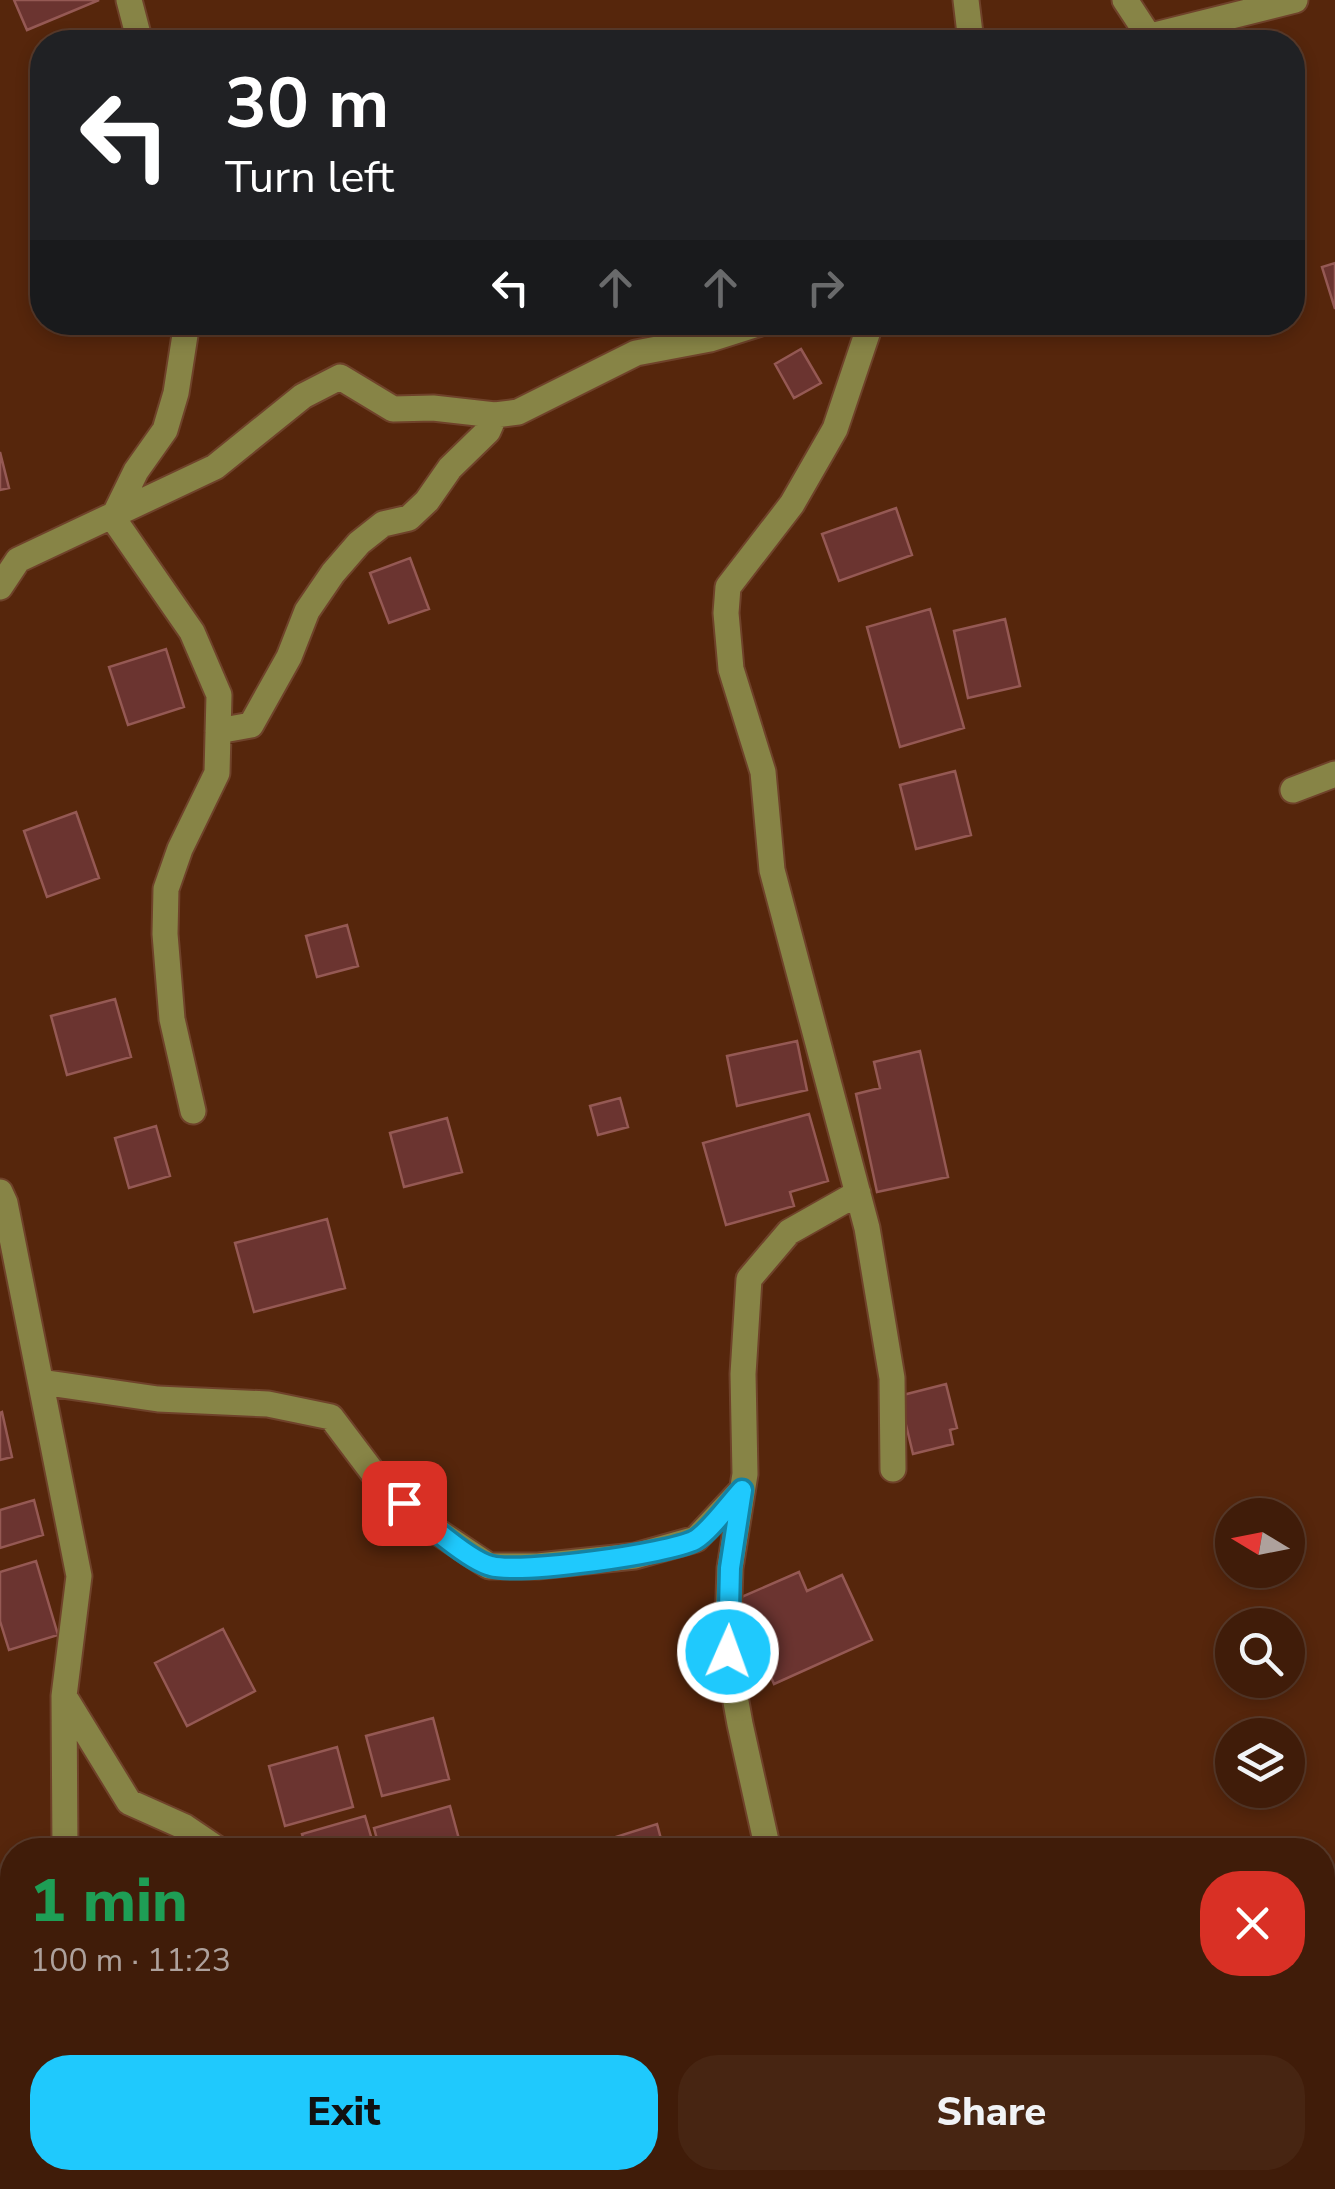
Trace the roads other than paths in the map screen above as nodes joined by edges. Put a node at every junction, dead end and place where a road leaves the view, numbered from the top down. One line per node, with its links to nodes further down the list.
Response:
1 (129, 0): 5 (street)
2 (966, 0): 6 (street)
3 (1125, 0): 7 (street)
4 (1294, 0): 8 (street)
5 (137, 30)
6 (970, 30)
7 (1135, 30)
8 (1174, 30)
9 (184, 335): 13 (street)
10 (723, 335): 12 (street)
11 (867, 335): 20 (street)
12 (495, 415): 13 (street); 15 (street)
13 (113, 518): 14 (street); 15 (street)
14 (0, 587)
15 (218, 731): 18 (street)
16 (1335, 774): 17 (street)
17 (1292, 790)
18 (193, 1110)
19 (0, 1192): 21 (street)
20 (858, 1193): 22 (street); 23 (street)
21 (41, 1382): 23 (street); 24 (street)
22 (893, 1469)
23 (742, 1490): 27 (street)
24 (64, 1696): 25 (street); 26 (street)
25 (65, 1838)
26 (200, 1838)
27 (765, 1838)

